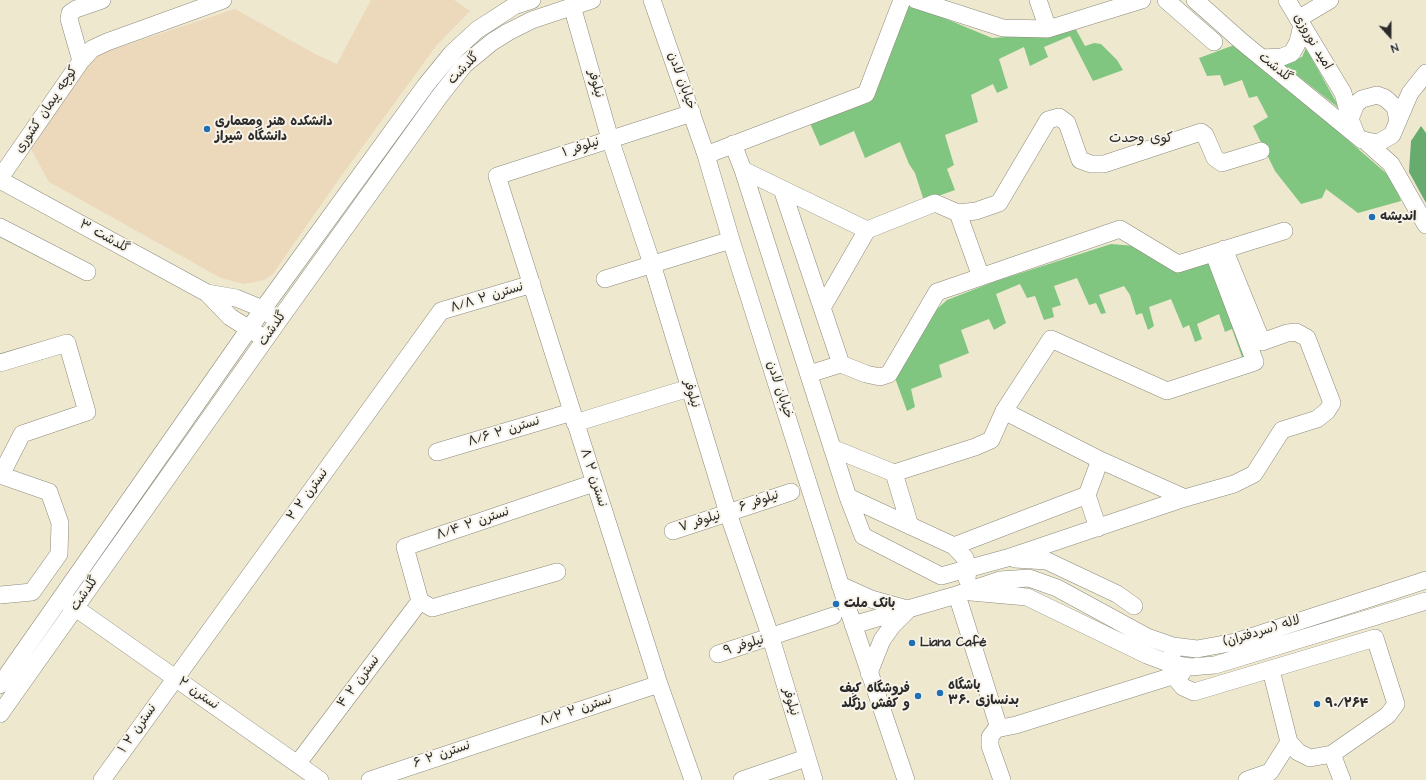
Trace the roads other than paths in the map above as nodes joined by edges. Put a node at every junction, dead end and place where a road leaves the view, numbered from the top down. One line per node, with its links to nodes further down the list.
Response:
1 (102, 0): 19 (street, کوچه پیمان کشوری)
2 (223, 0): 19 (street, کوچه پیمان کشوری)
3 (532, 0): 22 (street, گلدشت)
4 (592, 0): 14 (street, گلدشت)
5 (652, 0): 26 (street, خیابان لادن)
6 (902, 0): 30 (street)
7 (916, 0): 16 (street)
8 (1038, 0): 16 (street)
9 (1142, 0): 16 (street)
10 (1166, 0): 17 (street)
11 (1196, 0): 18 (street, گلدشت)
12 (1287, 0): 15 (street, امید نوروزی)
13 (1330, 0): 15 (street)
14 (572, 6): 24 (street, گلدشت); 29 (street, نیلوفر)
15 (1300, 22): 18 (street); 21 (street, امید نوروزی)
16 (1048, 29)
17 (1214, 42)
18 (1262, 58): 28 (street, گلدشت)
19 (81, 61): 36 (street, کوچه پیمان کشوری)
20 (1426, 73): 23 (street)
21 (1337, 83): 25 (street); 28 (street, امید نوروزی)
22 (426, 85): 24 (street); 49 (street, گلدشت)
23 (1410, 93): 25 (street); 27 (street)
24 (439, 97): 57 (street, گلدشت)
25 (1377, 97): 27 (street); 28 (street)
26 (692, 113): 29 (street, ۱ نیلوفر); 32 (street, خیابان لادن)
27 (1397, 125): 28 (street); 33 (street)
28 (1357, 131): 33 (street, گلدشت)
29 (610, 139): 35 (street, ۱ نیلوفر); 45 (street, نیلوفر)
30 (733, 144): 32 (street); 34 (street)
31 (1261, 152): 38 (street)
32 (706, 155): 43 (street, خیابان لادن)
33 (1391, 164): 39 (street)
34 (743, 170): 37 (street); 63 (street)
35 (497, 176): 50 (street, ۸ نسترن ۲)
36 (0, 179): 51 (street, گلدشت ۳)
37 (782, 189): 41 (street); 53 (street)
38 (958, 213): 41 (street); 47 (street)
39 (1426, 225)
40 (0, 227): 46 (street)
41 (866, 230): 53 (street)
42 (1284, 231): 44 (street)
43 (731, 240): 45 (street); 86 (street, خیابان لادن)
44 (1219, 251): 47 (street); 65 (street); 76 (street)
45 (652, 264): 48 (street); 64 (street, نیلوفر)
46 (87, 272)
47 (981, 277): 62 (street)
48 (604, 279)
49 (281, 284): 52 (street); 54 (street, گلدشت)
50 (532, 284): 55 (street, ۸/۸ نسترن ۲); 66 (street, ۸ نسترن ۲)
51 (207, 293): 52 (street); 56 (street)
52 (236, 298): 54 (street)
53 (822, 308): 62 (street)
54 (263, 310): 57 (street); 58 (street, گلدشت)
55 (441, 311): 106 (street, ۲ نسترن ۲)
56 (230, 317): 58 (street); 60 (street)
57 (279, 320): 59 (street, گلدشت)
58 (250, 329): 59 (street); 60 (street, گلدشت)
59 (266, 340): 93 (street, گلدشت)
60 (236, 349): 93 (street, گلدشت)
61 (0, 363): 71 (street)
62 (841, 364): 63 (street)
63 (809, 374): 67 (street)
64 (689, 388): 66 (street, ۸/۶ نسترن ۲); 77 (street, نیلوفر)
65 (1004, 411): 69 (street); 70 (street)
66 (574, 417): 68 (street, ۸/۶ نسترن ۲); 72 (street, ۸ نسترن ۲)
67 (832, 448): 70 (street); 75 (street)
68 (437, 452)
69 (1100, 460): 74 (street); 76 (street)
70 (894, 473): 78 (street)
71 (1, 475): 87 (street)
72 (594, 483): 91 (street, ۸/۴ نسترن ۲); 107 (street, ۸ نسترن ۲)
73 (791, 492): 77 (street, ۶ نیلوفر)
74 (1087, 495): 79 (street); 81 (street)
75 (848, 497): 78 (street); 83 (street)
76 (1185, 498): 79 (street)
77 (728, 513): 80 (street, ۷ نیلوفر); 100 (street, نیلوفر)
78 (910, 526): 81 (street)
79 (1098, 528): 82 (street)
80 (673, 531)
81 (954, 546): 83 (street)
82 (1007, 558): 83 (street); 89 (street)
83 (968, 568): 88 (street)
84 (557, 572): 91 (street)
85 (1426, 580): 90 (street, لاله (سردفتران))
86 (840, 585): 95 (street); 99 (street, خیابان لادن)
87 (2, 593)
88 (959, 594): 95 (street, لاله (سردفتران)); 97 (street, لاله (سردفتران)); 103 (street, لاله (سردفتران)); 110 (street)
89 (1117, 594): 94 (street); 97 (street)
90 (1378, 595): 96 (street); 101 (street, لاله (سردفتران))
91 (420, 601): 116 (street, ۴ نسترن ۲)
92 (1426, 601): 96 (street, لاله (سردفتران))
93 (68, 603): 106 (street, نسترن ۲); 108 (street, گلدشت); 109 (street, گلدشت)
94 (1134, 606)
95 (909, 609): 99 (street, لاله (سردفتران)); 105 (street)
96 (1385, 613): 103 (street, لاله (سردفتران))
97 (1106, 614): 101 (street, لاله (سردفتران))
98 (833, 616): 100 (street, ۹ نیلوفر)
99 (853, 625): 105 (street, خیابان لادن)
100 (771, 638): 102 (street, ۹ نیلوفر); 114 (street, نیلوفر)
101 (1173, 646): 103 (street)
102 (718, 654)
103 (1172, 669): 104 (street); 110 (street, لاله (سردفتران))
104 (1271, 670): 112 (street); 113 (street)
105 (868, 673): 124 (street, خیابان لادن)
106 (174, 678): 116 (street, نسترن ۲); 120 (street, ۱ نسترن ۲)
107 (659, 684): 111 (street, ۸/۲ نسترن ۲); 122 (street, ۸ نسترن ۲)
108 (0, 685)
109 (0, 714)
110 (998, 728): 125 (street)
111 (492, 738): 121 (street, ۶ نسترن ۲)
112 (1290, 742): 115 (street); 117 (street)
113 (1332, 754): 115 (street); 127 (street)
114 (806, 758): 118 (street); 123 (street, نیلوفر)
115 (1310, 758): 117 (street)
116 (298, 763): 119 (street, نسترن ۲)
117 (1270, 772): 126 (street)
118 (746, 778)
119 (315, 779)
120 (102, 780)
121 (370, 780)
122 (693, 780)
123 (814, 780)
124 (906, 780)
125 (1002, 780)
126 (1247, 780)
127 (1342, 780)

